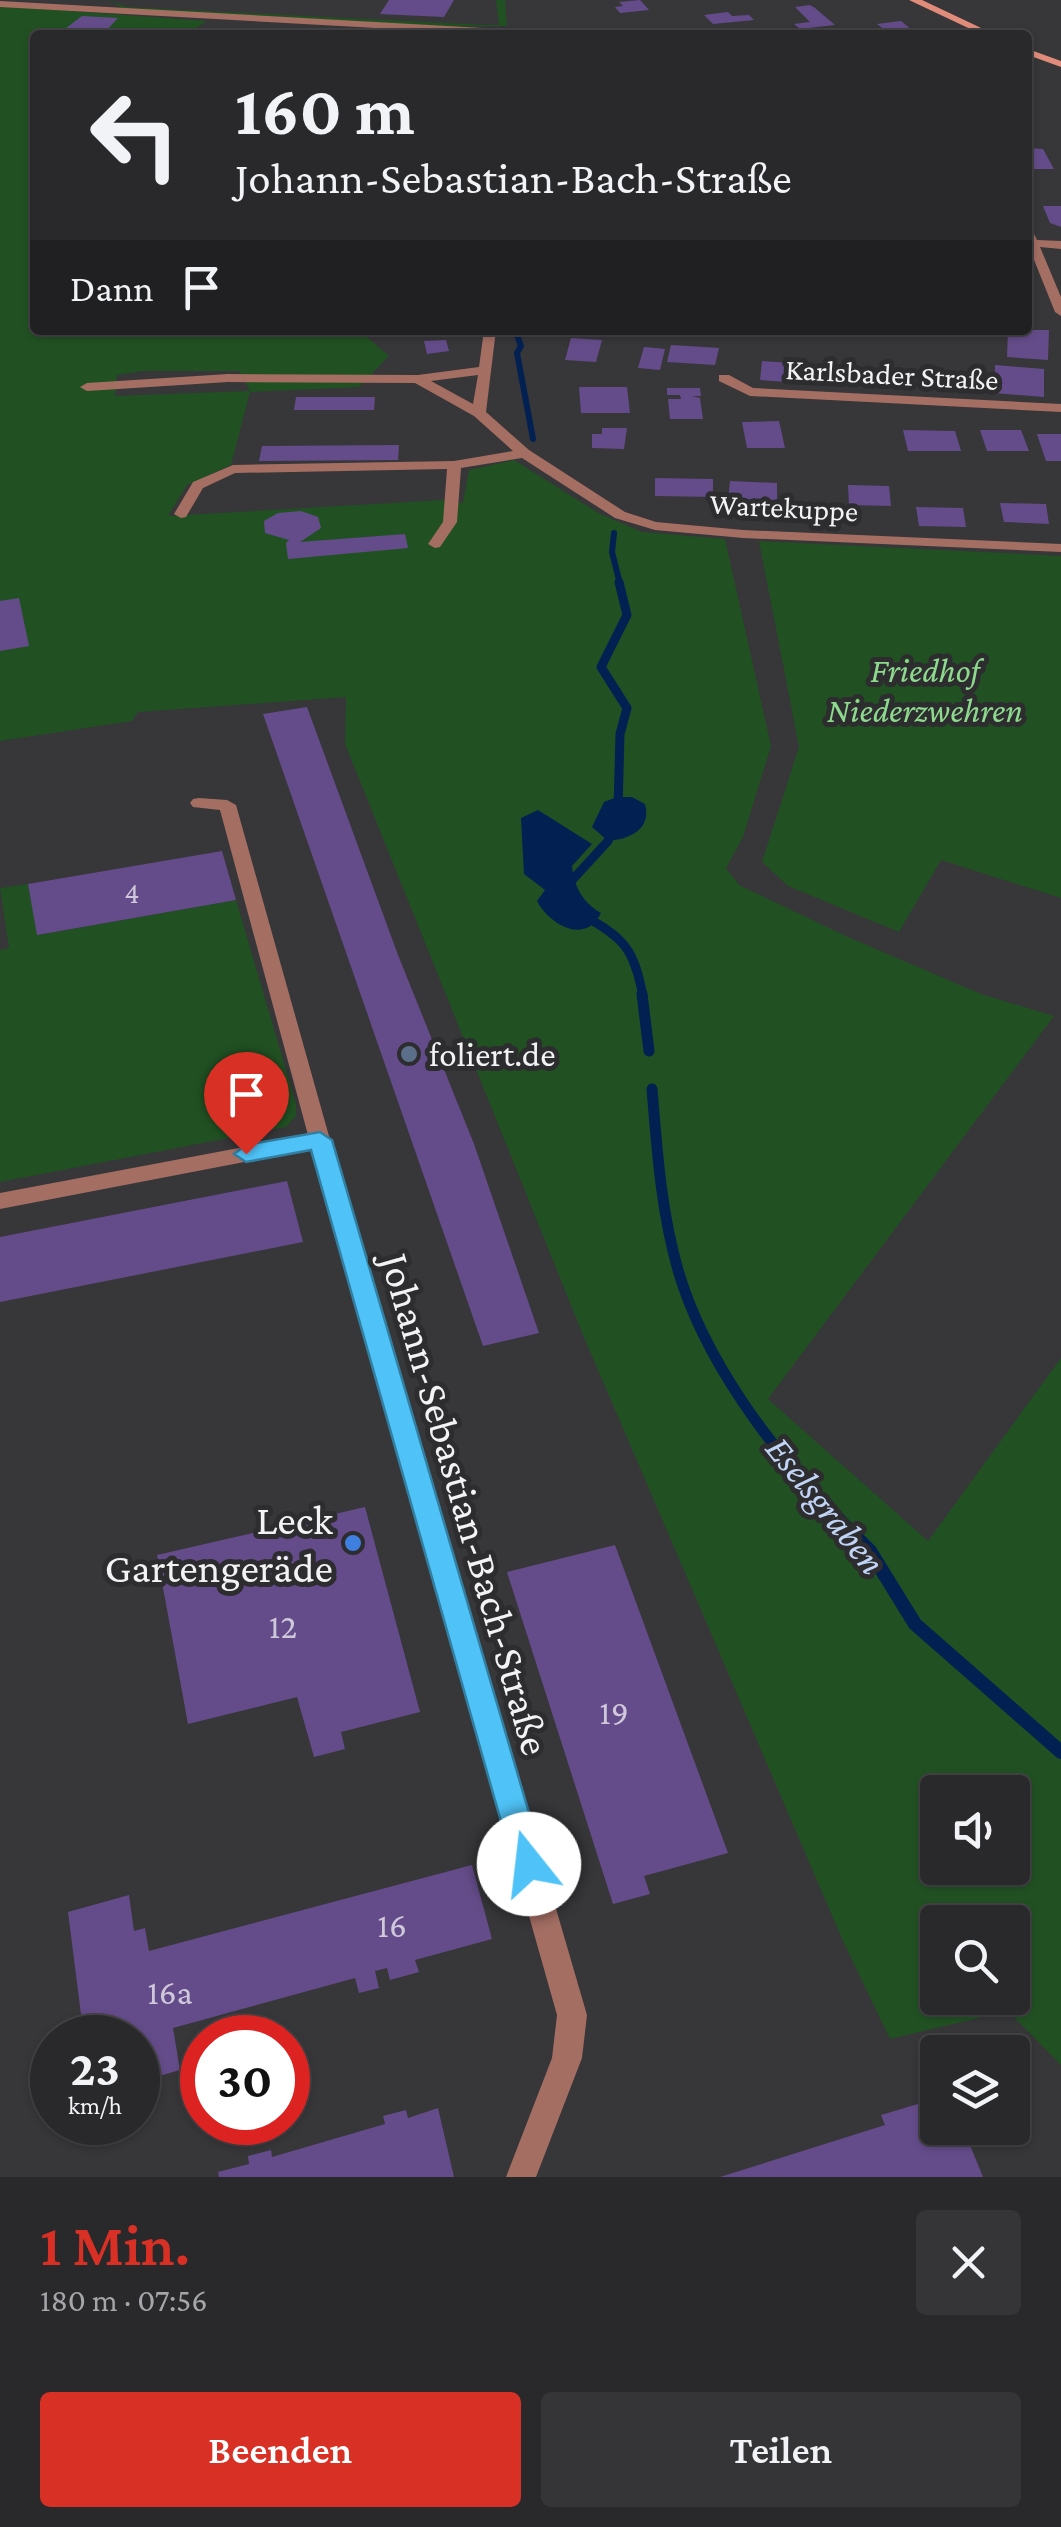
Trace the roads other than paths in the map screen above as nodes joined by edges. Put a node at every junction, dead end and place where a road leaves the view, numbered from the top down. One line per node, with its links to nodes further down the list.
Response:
1 (914, 0): 5 (main road)
2 (0, 4): 3 (street)
3 (97, 5): 4 (street)
4 (449, 30)
5 (980, 30)
6 (1032, 53): 7 (main road)
7 (1061, 64)
8 (1032, 238): 10 (street)
9 (1032, 245): 11 (street)
10 (1061, 245)
11 (1061, 312)
12 (489, 335): 13 (street)
13 (485, 370): 15 (street, Wartekuppe); 18 (street)
14 (724, 378): 17 (street, Karlsbader Straße)
15 (418, 379): 16 (street, Wartekuppe); 18 (street, Wartekuppe)
16 (87, 387)
17 (1061, 408)
18 (478, 413): 19 (street, Wartekuppe)
19 (524, 452): 20 (street); 23 (street, Wartekuppe)
20 (454, 465): 21 (street); 22 (street)
21 (182, 514)
22 (435, 544)
23 (1061, 548)
24 (199, 802): 25 (street, Johann-Sebastian-Bach-Straße)
25 (320, 1140): 26 (street); 27 (street, Johann-Sebastian-Bach-Straße)
26 (0, 1201)
27 (522, 2177)

